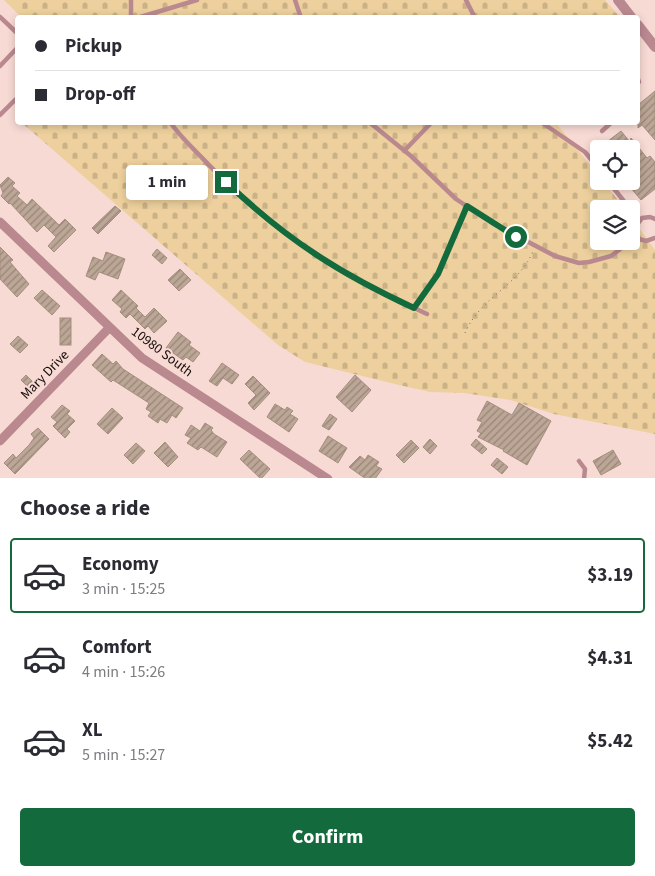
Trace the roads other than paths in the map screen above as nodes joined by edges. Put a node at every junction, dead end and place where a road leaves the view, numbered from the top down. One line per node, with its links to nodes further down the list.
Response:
1 (131, 0): 6 (lane)
2 (197, 0): 7 (lane)
3 (295, 0): 8 (lane)
4 (466, 0): 9 (lane)
5 (618, 0): 10 (street)
6 (131, 15)
7 (147, 15)
8 (299, 15)
9 (474, 15)
10 (630, 15)
11 (0, 17): 13 (lane)
12 (640, 27): 14 (street)
13 (15, 31)
14 (654, 43)
15 (15, 50): 16 (lane)
16 (0, 66)
17 (15, 100): 18 (lane)
18 (0, 115)
19 (173, 125): 36 (lane)
20 (373, 125): 25 (lane)
21 (429, 125): 25 (lane)
22 (545, 125): 26 (lane)
23 (609, 125): 24 (lane)
24 (602, 131)
25 (404, 151): 29 (lane)
26 (590, 158)
27 (615, 190): 28 (lane)
28 (624, 200)
29 (467, 206): 35 (lane); 36 (lane)
30 (655, 218): 31 (lane)
31 (640, 219)
32 (0, 222): 38 (street, 10980 South)
33 (640, 238): 34 (lane)
34 (655, 240)
35 (618, 250)
36 (414, 308): 37 (lane)
37 (427, 314)
38 (110, 328): 39 (street, Mary Drive); 41 (street, 10980 South)
39 (0, 441)
40 (579, 462): 42 (lane)
41 (328, 478)
42 (584, 478)

